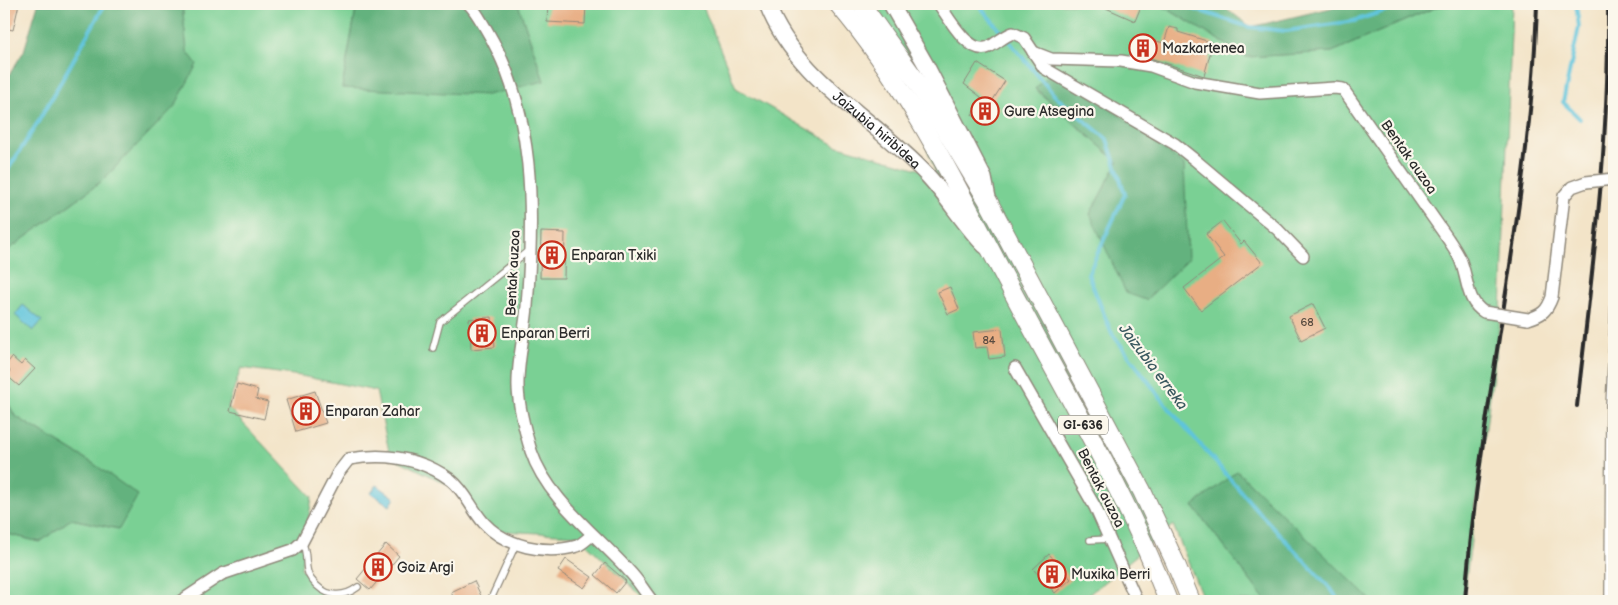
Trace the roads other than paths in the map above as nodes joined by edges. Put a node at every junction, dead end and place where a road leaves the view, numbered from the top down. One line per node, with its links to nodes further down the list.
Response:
1 (470, 4): 10 (street, Bentak auzoa)
2 (767, 4): 11 (main road, Jaizubia hiribidea)
3 (838, 4): 11 (main road, GI-636)
4 (861, 4): 9 (main road, GI-636)
5 (891, 4): 9 (main road)
6 (939, 4): 7 (street, Bentak auzoa)
7 (1033, 52): 8 (street, Bentak auzoa, bridge); 12 (street, Bentak auzoa)
8 (1614, 179)
9 (988, 202): 27 (main road, GI-636)
10 (530, 248): 14 (lane); 16 (street, Bentak auzoa)
11 (991, 252): 26 (main road, GI-636)
12 (1303, 256)
13 (1614, 302): 28 (lane)
14 (433, 348)
15 (1015, 368): 17 (street, Bentak auzoa)
16 (592, 535): 20 (street); 24 (street, Bentak auzoa)
17 (1111, 539): 18 (lane); 25 (street, Bentak auzoa)
18 (1090, 540)
19 (302, 542): 20 (street); 21 (lane); 22 (street)
20 (516, 544): 23 (lane)
21 (358, 587)
22 (181, 601)
23 (490, 601)
24 (652, 601)
25 (1137, 601)
26 (1168, 601)
27 (1190, 601)
28 (1608, 601)

